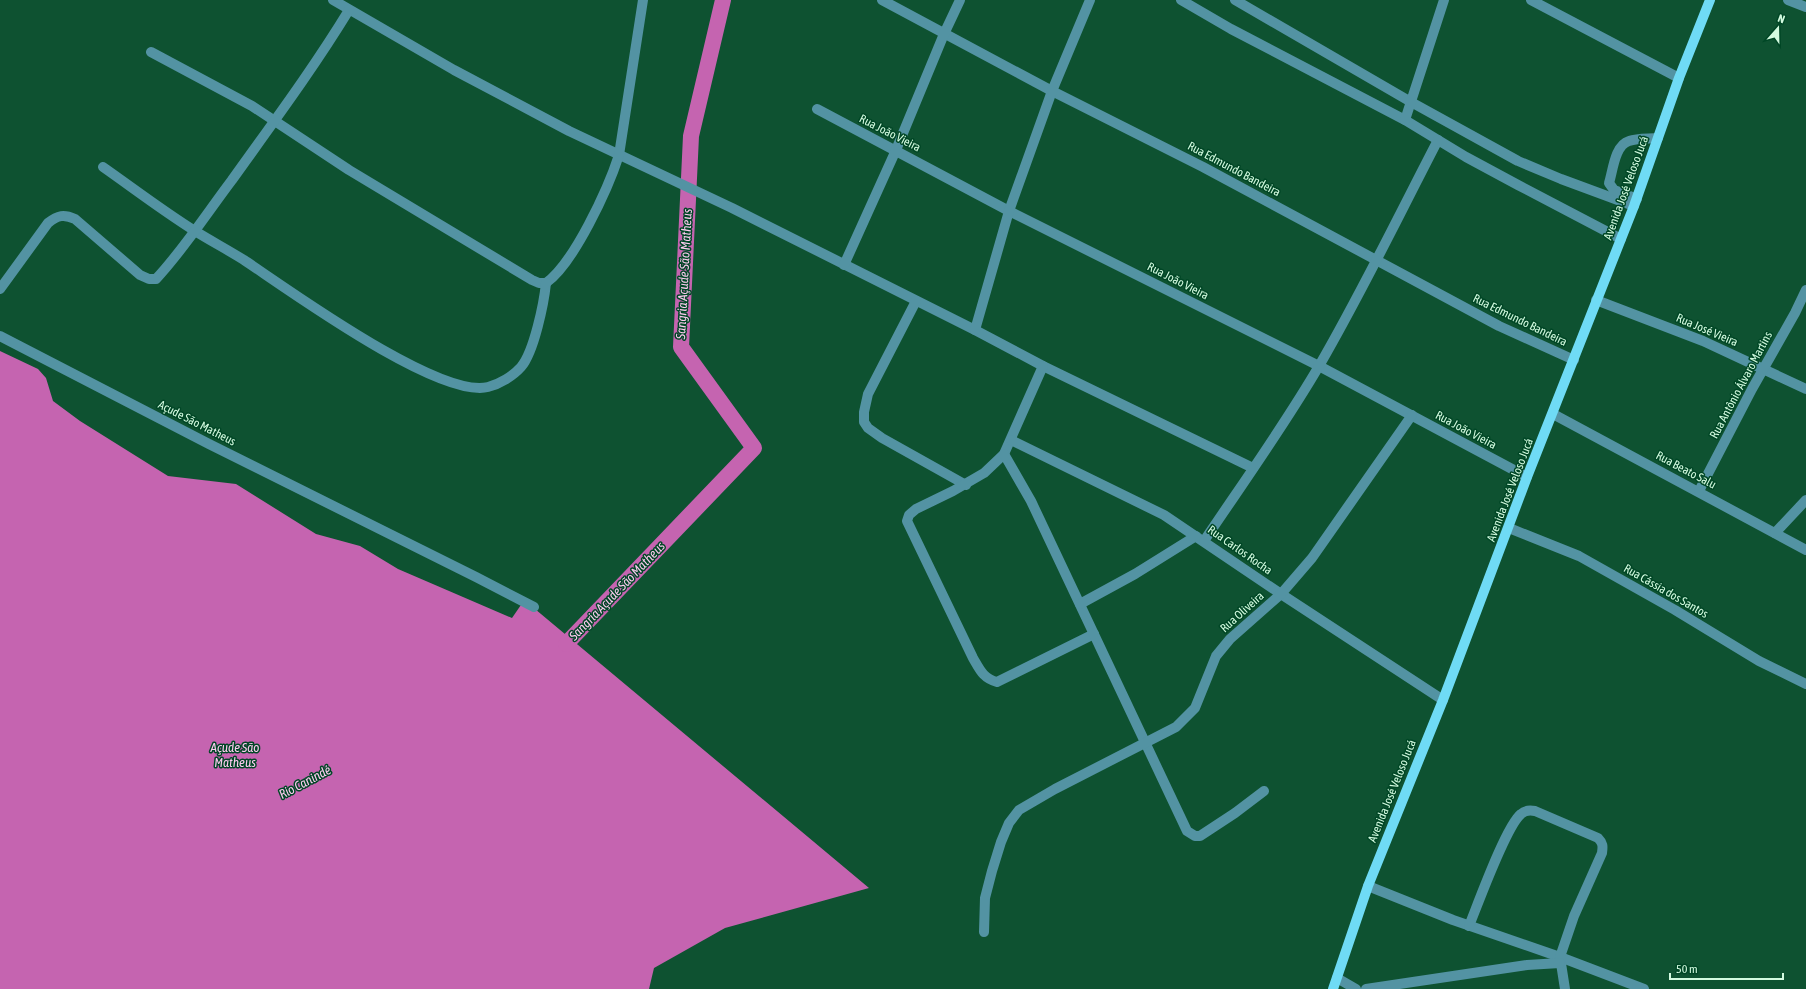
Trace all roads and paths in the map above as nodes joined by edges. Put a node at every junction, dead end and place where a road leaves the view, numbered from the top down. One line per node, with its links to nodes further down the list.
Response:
1 (333, 0): 13 (street)
2 (643, 0): 25 (street)
3 (882, 0): 14 (street, Rua Edmundo Bandeira)
4 (960, 0): 14 (street)
5 (1090, 0): 17 (street)
6 (1181, 0): 20 (street)
7 (1235, 0): 18 (street)
8 (1444, 0): 18 (street)
9 (1531, 0): 16 (street)
10 (1710, 0): 16 (main road, Avenida José Veloso Jucá)
11 (1788, 0): 12 (street)
12 (1806, 7)
13 (349, 10): 21 (street); 25 (street)
14 (944, 34): 17 (street, Rua Edmundo Bandeira); 24 (street)
15 (151, 52): 21 (street)
16 (1679, 78): 22 (main road, Avenida José Veloso Jucá)
17 (1052, 92): 28 (street); 31 (street, Rua Edmundo Bandeira)
18 (1411, 102): 20 (street); 27 (street)
19 (817, 109): 24 (street, Rua João Vieira)
20 (1404, 120): 23 (street)
21 (275, 121): 29 (street); 33 (street)
22 (1658, 138): 27 (main road, Avenida José Veloso Jucá); 27 (street)
23 (1438, 140): 30 (street); 31 (street)
24 (896, 150): 28 (street, Rua João Vieira); 32 (street)
25 (619, 155): 32 (street); 33 (street)
26 (103, 167): 29 (street)
27 (1636, 203): 30 (main road, Avenida José Veloso Jucá)
28 (1009, 211): 38 (street); 42 (street, Rua João Vieira)
29 (195, 230): 33 (street); 34 (street)
30 (1621, 239): 36 (main road, Avenida José Veloso Jucá)
31 (1376, 260): 40 (street, Rua Edmundo Bandeira); 42 (street)
32 (844, 265): 37 (street)
33 (546, 283)
34 (0, 289)
35 (1806, 290): 43 (street, Rua Antônio Álvaro Martins)
36 (1596, 300): 40 (main road, Avenida José Veloso Jucá); 43 (street, Rua José Vieira)
37 (916, 301): 38 (street); 51 (street)
38 (975, 330): 41 (street)
39 (0, 336): 60 (street, Açude São Matheus)
40 (1574, 360): 45 (main road, Avenida José Veloso Jucá)
41 (1043, 366): 47 (street); 49 (street)
42 (1319, 366): 46 (street, Rua João Vieira); 49 (street)
43 (1763, 369): 44 (street, Rua José Vieira); 52 (street, Rua Antônio Álvaro Martins)
44 (1806, 389)
45 (1553, 414): 50 (main road, Avenida José Veloso Jucá); 52 (street, Rua Beato Salu)
46 (1412, 415): 50 (street, Rua João Vieira); 58 (street, Rua Oliveira)
47 (1011, 440): 48 (street); 56 (street, Rua Carlos Rocha)
48 (1004, 454): 51 (street); 59 (street)
49 (1253, 468): 56 (street)
50 (1527, 477): 54 (main road, Avenida José Veloso Jucá)
51 (966, 485): 61 (street)
52 (1699, 491): 55 (street, Rua Beato Salu)
53 (1806, 500): 55 (street)
54 (1509, 528): 62 (street, Rua Cássia dos Santos); 63 (main road, Avenida José Veloso Jucá)
55 (1775, 533): 57 (street, Rua Beato Salu)
56 (1200, 538): 58 (street, Rua Carlos Rocha); 59 (street)
57 (1806, 550)
58 (1281, 594): 63 (street, Rua Carlos Rocha); 64 (street, Rua Oliveira)
59 (1080, 604): 61 (street)
60 (534, 608)
61 (1094, 634): 64 (street)
62 (1806, 684)
63 (1443, 700): 66 (main road, Avenida José Veloso Jucá)
64 (1146, 743): 65 (street); 68 (street, Rua Oliveira)
65 (1264, 791)
66 (1368, 886): 67 (street); 70 (main road, Avenida José Veloso Jucá)
67 (1469, 926): 69 (street); 69 (street)
68 (984, 932)
69 (1560, 960): 73 (street); 74 (street); 75 (street)
70 (1337, 978): 71 (main road, Avenida José Veloso Jucá); 72 (street)
71 (1333, 989)
72 (1356, 989)
73 (1366, 989)
74 (1565, 989)
75 (1644, 989)

